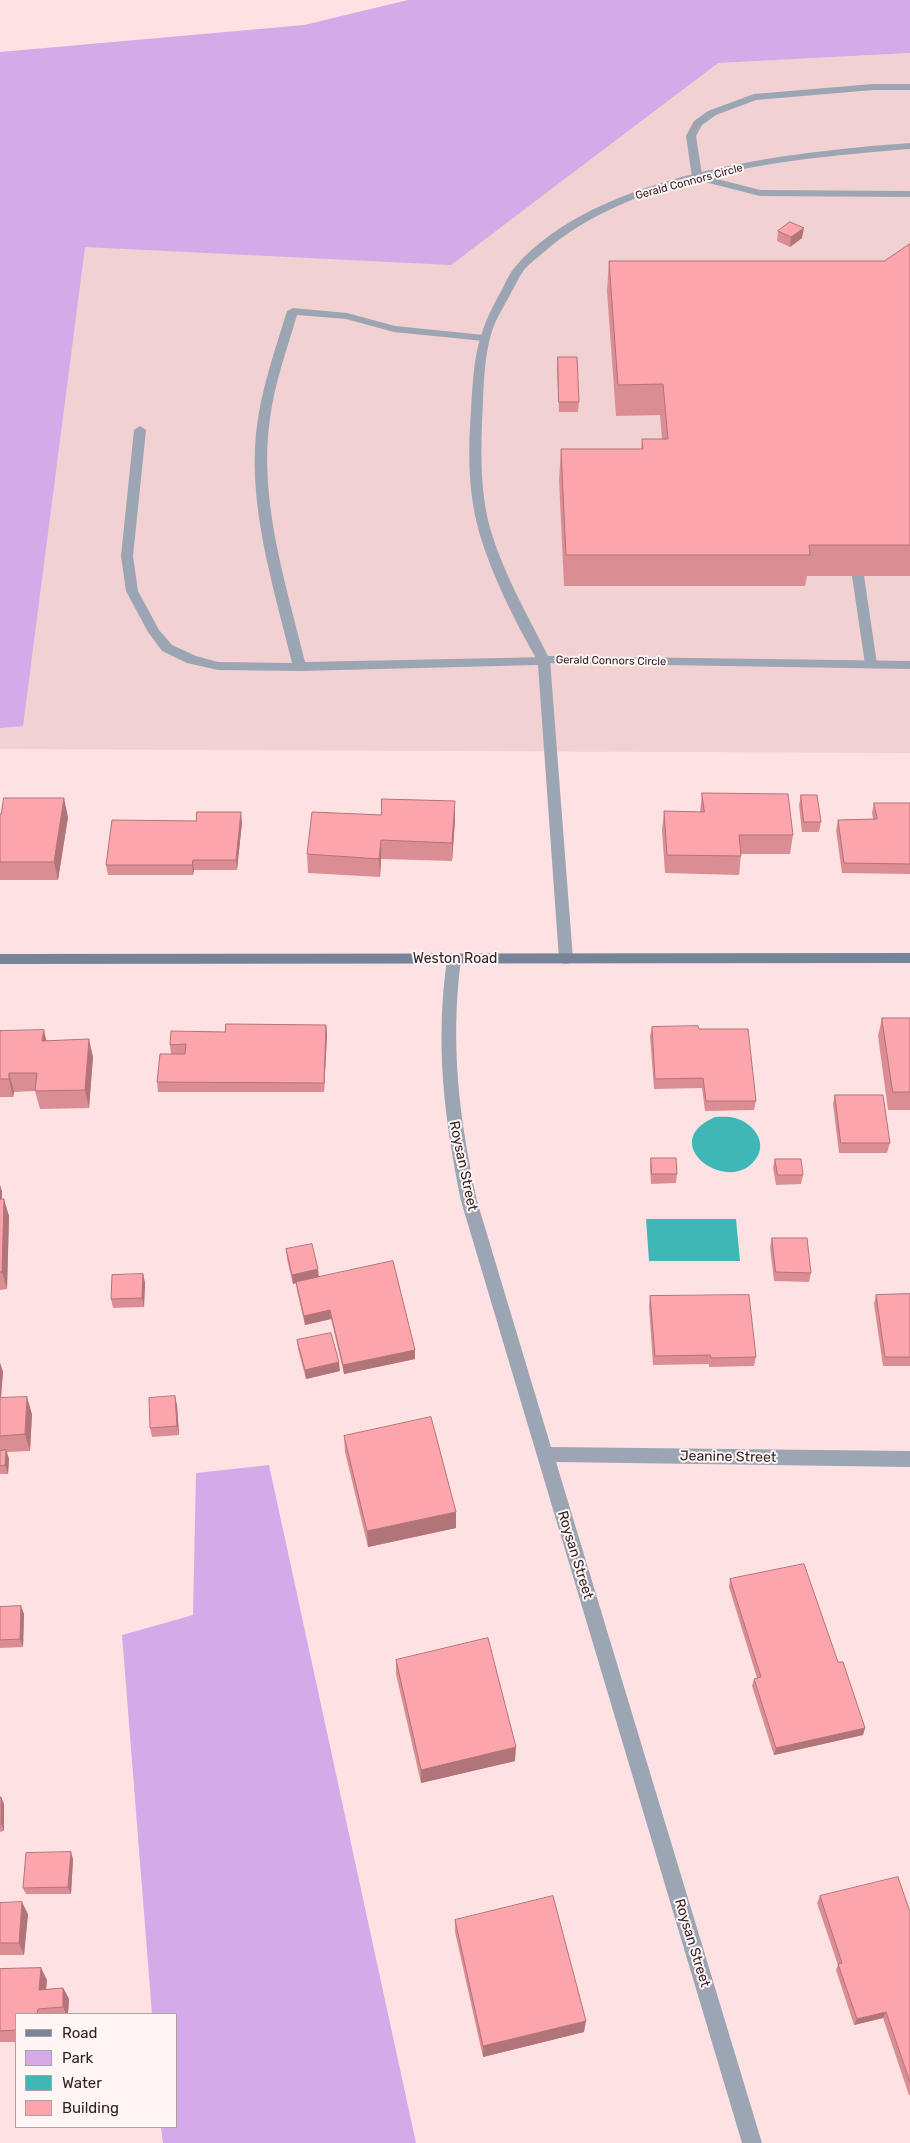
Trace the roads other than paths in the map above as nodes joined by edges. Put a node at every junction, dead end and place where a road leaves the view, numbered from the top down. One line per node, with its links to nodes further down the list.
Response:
1 (910, 87): 3 (street)
2 (910, 146): 3 (street, Gerald Connors Circle)
3 (697, 177): 4 (street); 5 (street, Gerald Connors Circle)
4 (910, 194)
5 (484, 338): 8 (street, Gerald Connors Circle); 11 (street)
6 (140, 430): 11 (street)
7 (858, 576): 9 (street)
8 (544, 660): 9 (street, Gerald Connors Circle); 11 (street); 15 (street)
9 (871, 664): 10 (street, Gerald Connors Circle)
10 (910, 665)
11 (300, 667)
12 (910, 958): 15 (street, Weston Road)
13 (0, 959): 14 (street, Weston Road)
14 (454, 959): 15 (street, Weston Road); 16 (street, Roysan Street)
15 (566, 959)
16 (545, 1454): 17 (street, Jeanine Street); 18 (street, Roysan Street)
17 (910, 1459)
18 (752, 2143)

